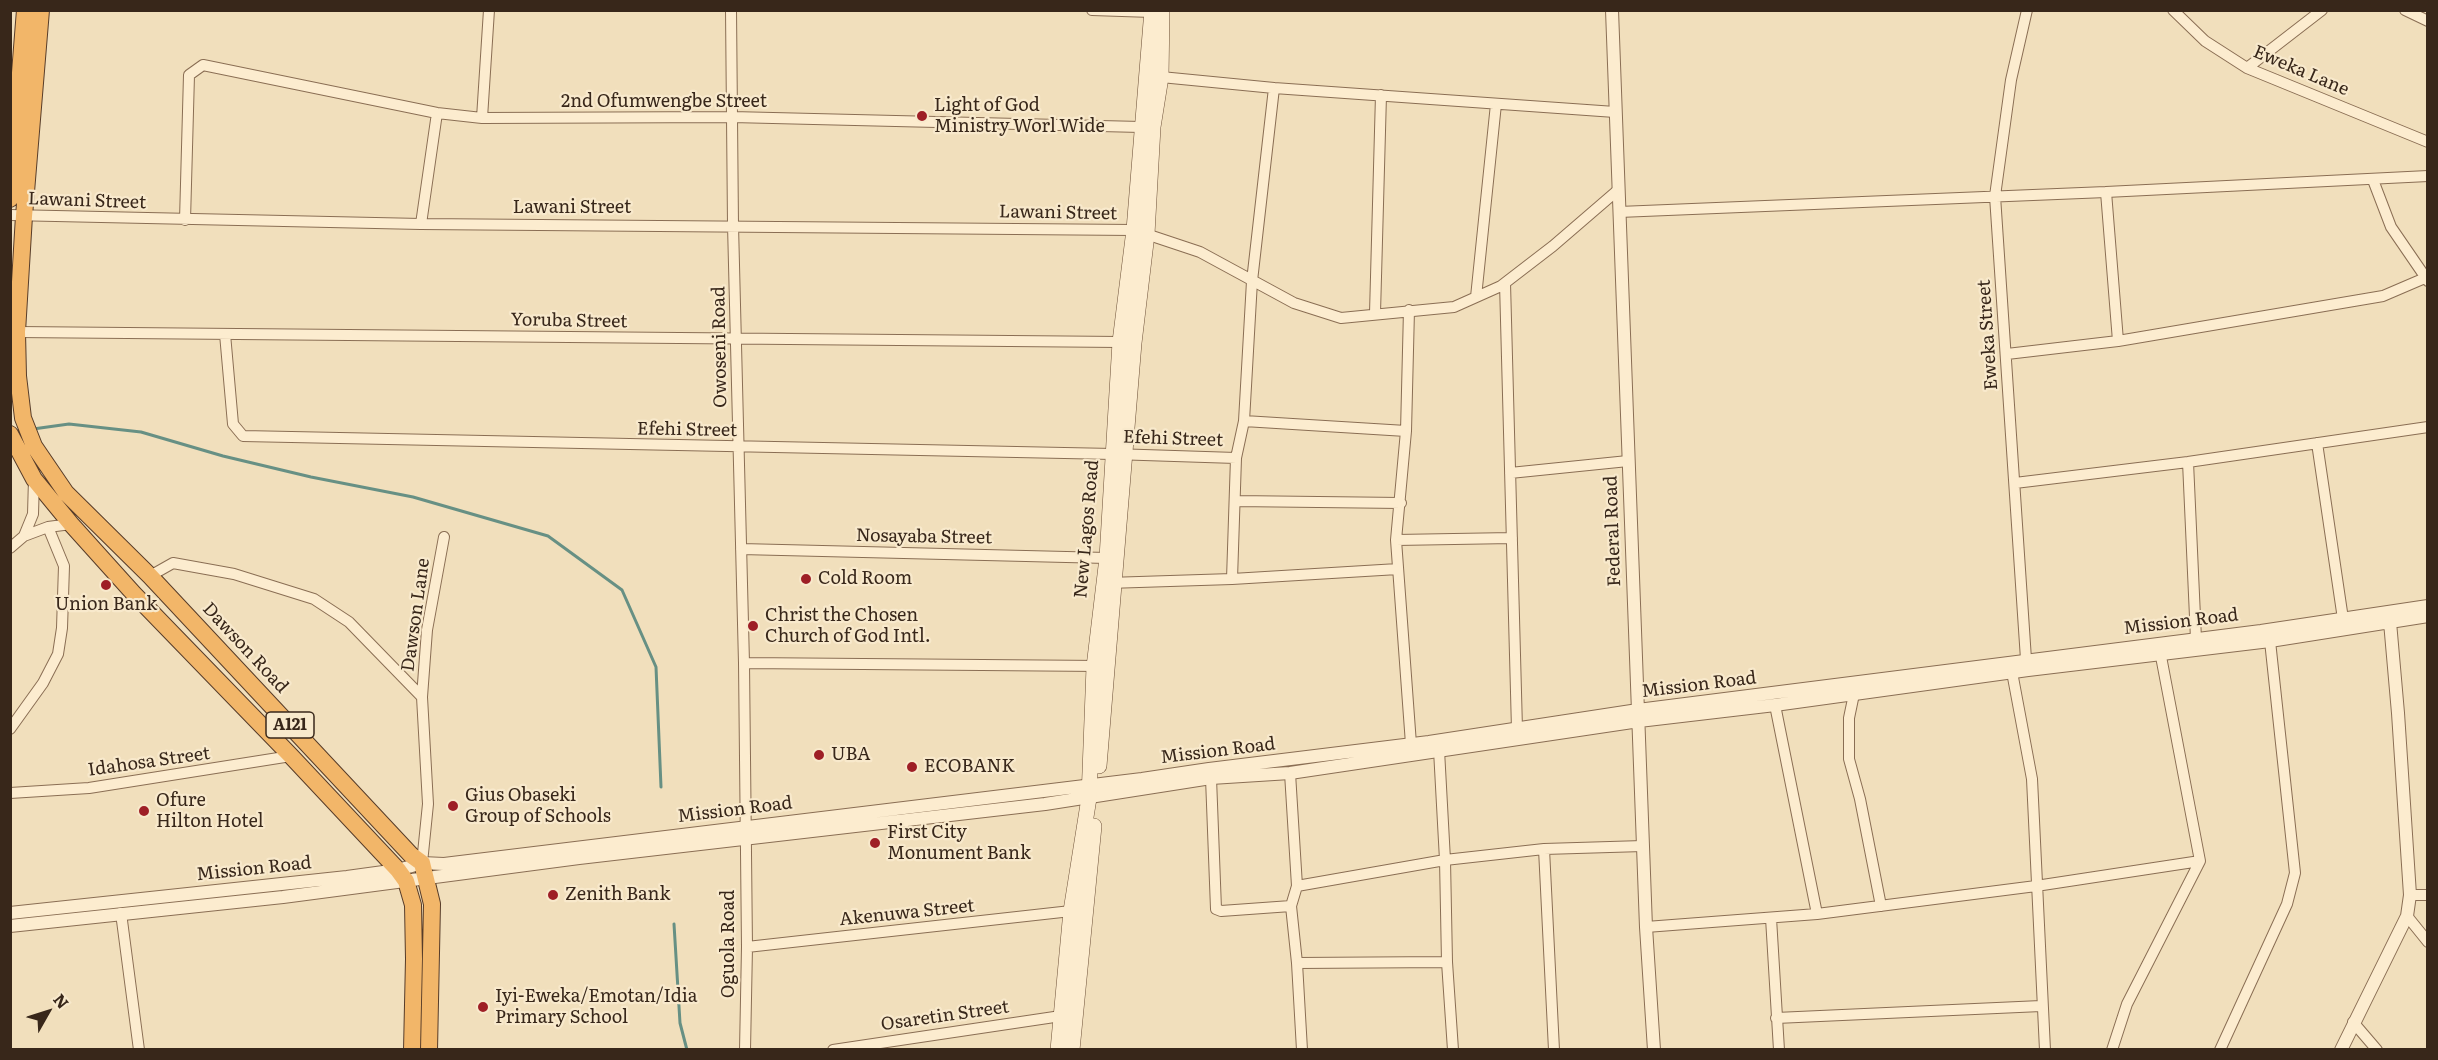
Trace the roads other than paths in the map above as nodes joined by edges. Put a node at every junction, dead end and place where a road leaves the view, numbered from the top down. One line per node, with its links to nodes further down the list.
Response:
1 (25, 10): 29 (highway)
2 (41, 10): 31 (highway, A121)
3 (489, 10): 21 (street)
4 (731, 10): 20 (street, Owoseni Road)
5 (1092, 10): 11 (street)
6 (1612, 10): 18 (street, Federal Road)
7 (2027, 10): 28 (street, Eweka Street)
8 (2173, 10): 13 (street, Eweka Lane)
9 (2322, 10): 13 (street)
10 (2405, 10): 12 (street)
11 (1155, 11): 14 (main road, New Lagos Road); 22 (main road, New Lagos Road)
12 (2427, 21)
13 (2247, 68): 23 (street, Eweka Lane)
14 (1161, 77): 15 (street); 35 (main road, New Lagos Road)
15 (1274, 87): 16 (street); 37 (street)
16 (1381, 95): 17 (street); 41 (street)
17 (1496, 104): 18 (street); 39 (street)
18 (1615, 112): 26 (street, Federal Road)
19 (437, 113): 21 (street, 2nd Ofumwengbe Street); 32 (street, 2nd Ofumwengbe Street); 33 (street)
20 (732, 117): 21 (street, 2nd Ofumwengbe Street); 22 (street, 2nd Ofumwengbe Street); 34 (street, Owoseni Road)
21 (482, 118)
22 (1141, 128): 35 (main road, New Lagos Road)
23 (2427, 142)
24 (2427, 176): 25 (street)
25 (2373, 180): 27 (street); 36 (street)
26 (1618, 190): 30 (street, Federal Road); 38 (street, Lawani Street)
27 (2106, 192): 28 (street); 45 (street)
28 (1995, 196): 30 (street); 47 (street, Eweka Street)
29 (10, 199)
30 (1618, 212): 56 (street, Federal Road)
31 (17, 216): 32 (street, Lawani Street); 42 (highway, A121)
32 (185, 220): 33 (street, Lawani Street)
33 (422, 224): 34 (street, Lawani Street)
34 (733, 225): 35 (street, Lawani Street); 44 (street, Owoseni Road)
35 (1140, 232): 37 (street, Lawani Street); 46 (main road, New Lagos Road); 54 (main road, New Lagos Road)
36 (2426, 279): 45 (street)
37 (1252, 281): 41 (street, Lawani Street); 48 (street)
38 (1505, 283): 39 (street, Lawani Street); 58 (street)
39 (1476, 297): 40 (street, Lawani Street)
40 (1409, 310): 41 (street, Lawani Street); 50 (street)
41 (1375, 313)
42 (17, 332): 43 (street, Yoruba Street); 73 (highway, Dawson Road / A121)
43 (225, 334): 44 (street, Yoruba Street); 53 (street, Efehi Street)
44 (736, 339): 46 (street, Yoruba Street); 53 (street, Owoseni Road)
45 (2118, 341): 47 (street)
46 (1120, 342): 54 (main road, New Lagos Road)
47 (2007, 354): 60 (street, Eweka Street)
48 (1244, 421): 50 (street); 55 (street)
49 (2427, 427): 52 (street)
50 (1406, 431): 62 (street)
51 (12, 437): 59 (highway, A121)
52 (2317, 443): 57 (street); 78 (street)
53 (738, 447): 54 (street, Efehi Street); 70 (street, Owoseni Road)
54 (1118, 454): 55 (street, Efehi Street); 71 (main road, New Lagos Road); 75 (main road, New Lagos Road)
55 (1236, 458): 61 (street)
56 (1628, 461): 58 (street); 90 (street, Federal Road)
57 (2188, 462): 60 (street); 80 (street)
58 (1510, 473): 67 (street)
59 (34, 479): 63 (highway, A121); 65 (street)
60 (2015, 483): 83 (street, Eweka Street)
61 (1235, 501): 62 (street); 74 (street)
62 (1401, 503): 68 (street)
63 (71, 524): 64 (street); 95 (highway, A121)
64 (48, 527): 65 (street); 91 (street)
65 (24, 536): 69 (street)
66 (444, 537): 88 (street, Dawson Lane)
67 (1512, 538): 68 (street); 92 (street)
68 (1396, 540): 72 (street)
69 (10, 548)
70 (741, 549): 71 (street, Nosayaba Street); 84 (street, Owoseni Road)
71 (1107, 558): 75 (main road, New Lagos Road)
72 (1398, 569): 74 (street); 93 (street)
73 (150, 576): 88 (street, Dawson Lane); 105 (highway, Dawson Road / A121)
74 (1232, 579): 75 (street)
75 (1109, 583): 85 (main road, New Lagos Road)
76 (2427, 606): 78 (street, Mission Road)
77 (2427, 616): 79 (street, Mission Road)
78 (2343, 619): 80 (street, Mission Road)
79 (2390, 622): 81 (street, Mission Road); 109 (street)
80 (2196, 639): 82 (street, Mission Road)
81 (2270, 641): 82 (street, Mission Road); 143 (street)
82 (2160, 648): 83 (street, Mission Road); 86 (street, Mission Road); 104 (street)
83 (2026, 659): 90 (street, Mission Road)
84 (744, 663): 85 (street); 100 (street, Owoseni Road)
85 (1101, 666): 98 (main road, New Lagos Road)
86 (2012, 672): 87 (street, Mission Road); 108 (street)
87 (1854, 694): 89 (street, Mission Road); 112 (street)
88 (422, 697): 105 (street, Dawson Lane)
89 (1776, 705): 90 (street, Mission Road); 116 (street)
90 (1639, 715): 92 (street, Mission Road); 94 (street, Mission Road); 101 (street, Federal Road)
91 (10, 729)
92 (1517, 729): 93 (street, Mission Road)
93 (1411, 744): 98 (street, Mission Road)
94 (1439, 750): 96 (street, Mission Road); 103 (street)
95 (291, 756): 99 (street, Idahosa Street); 106 (highway, A121)
96 (1290, 772): 97 (street, Mission Road); 107 (street)
97 (1211, 778): 98 (street, Mission Road); 111 (street)
98 (1093, 791): 100 (street, Mission Road); 113 (main road, New Lagos Road); 135 (main road, New Lagos Road)
99 (10, 793)
100 (745, 832): 105 (street, Mission Road); 122 (street, Oguola Road)
101 (1643, 846): 102 (street); 120 (street, Federal Road)
102 (1544, 849): 103 (street); 138 (street)
103 (1445, 860): 107 (street); 123 (street)
104 (2200, 861): 108 (street); 142 (street)
105 (425, 870): 106 (street, Mission Road); 131 (highway)
106 (402, 875): 114 (street, Mission Road); 115 (street, Mission Road); 130 (highway, A121)
107 (1297, 886): 111 (street)
108 (2036, 886): 112 (street); 125 (street)
109 (2410, 895): 110 (street); 117 (street)
110 (2427, 895)
111 (1291, 906): 124 (street)
112 (1881, 906): 116 (street)
113 (1071, 911): 122 (street, Akenuwa Street); 126 (main road, New Lagos Road)
114 (10, 913)
115 (121, 913): 119 (street, Mission Road); 129 (street)
116 (1817, 914): 118 (street)
117 (2408, 916): 121 (street); 128 (street)
118 (1771, 918): 120 (street); 127 (street)
119 (10, 926)
120 (1646, 927): 139 (street, Federal Road)
121 (2427, 942)
122 (747, 947): 132 (street, Oguola Road)
123 (1447, 962): 124 (street); 137 (street)
124 (1297, 963): 136 (street)
125 (2041, 1006): 127 (street); 141 (street)
126 (1061, 1016): 133 (street, Osaretin Street); 134 (main road, New Lagos Road)
127 (1776, 1018): 140 (street)
128 (2353, 1022): 144 (street); 145 (street)
129 (140, 1050)
130 (412, 1050)
131 (429, 1050)
132 (745, 1050)
133 (833, 1050)
134 (1058, 1050)
135 (1072, 1050)
136 (1302, 1050)
137 (1454, 1050)
138 (1554, 1050)
139 (1654, 1050)
140 (1779, 1050)
141 (2045, 1050)
142 (2112, 1050)
143 (2220, 1050)
144 (2341, 1050)
145 (2377, 1050)

